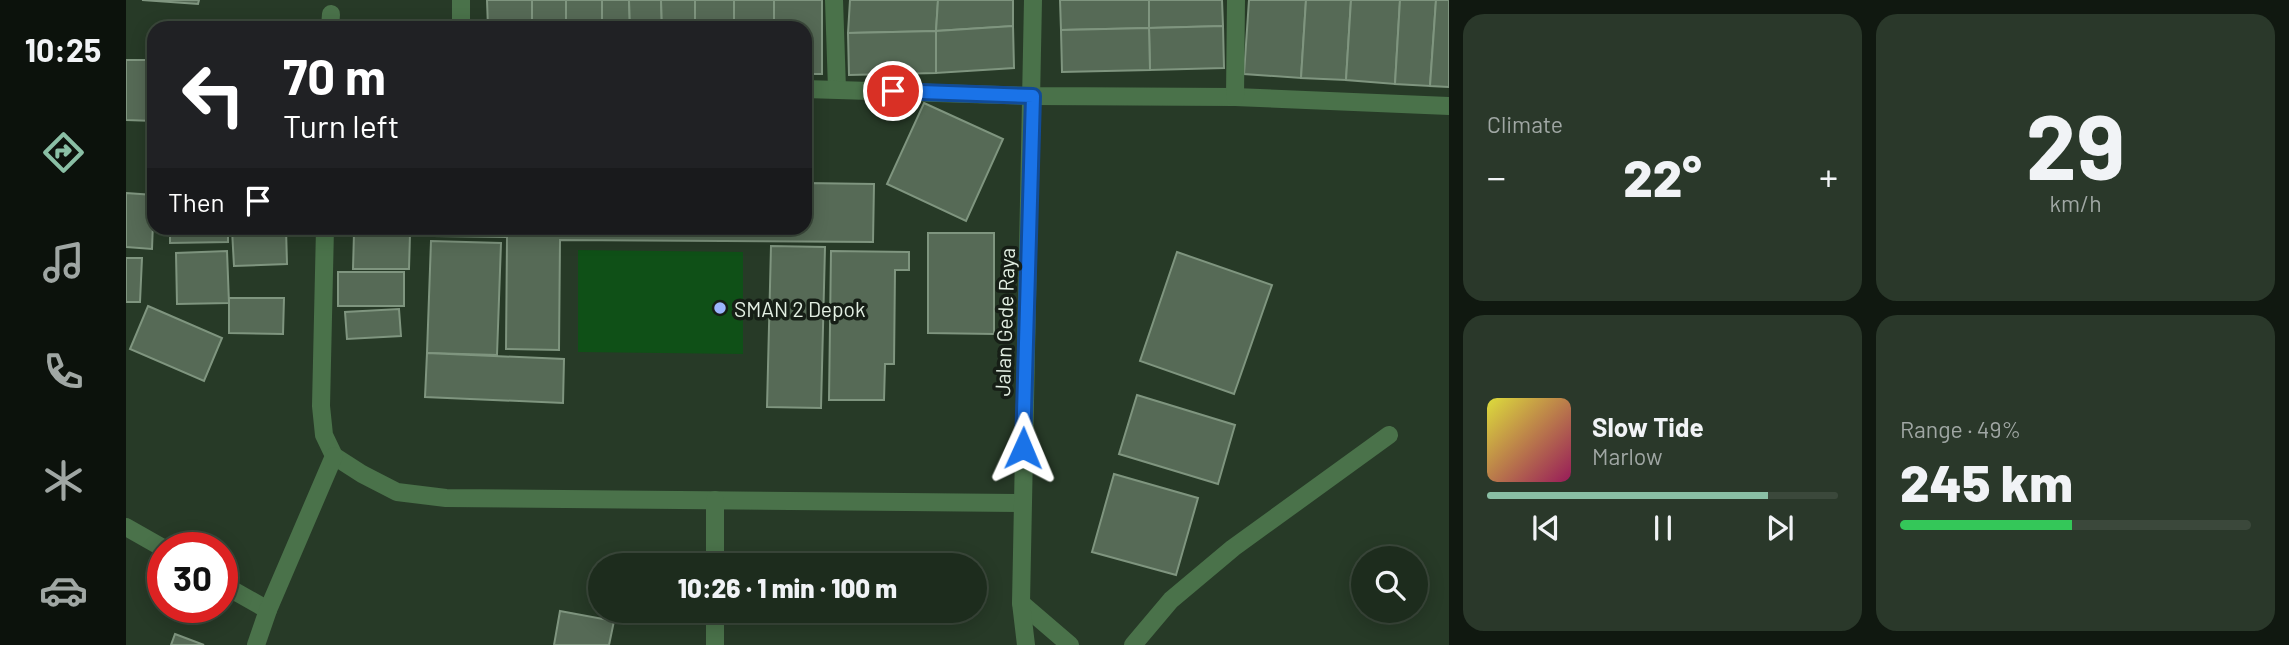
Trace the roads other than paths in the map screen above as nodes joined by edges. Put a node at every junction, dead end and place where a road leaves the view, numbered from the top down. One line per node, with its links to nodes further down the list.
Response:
1 (461, 0): 5 (street)
2 (834, 0): 7 (street)
3 (1033, 0): 8 (street, Jalan Gede Raya)
4 (1236, 0): 9 (street)
5 (461, 21)
6 (812, 89): 7 (street)
7 (837, 89): 8 (street)
8 (1033, 96): 9 (street); 15 (street, Jalan Gede Raya)
9 (1235, 97): 10 (street)
10 (1449, 106)
11 (325, 235): 13 (street)
12 (1389, 435): 27 (street)
13 (334, 456): 14 (street); 21 (street)
14 (715, 500): 15 (street); 18 (street)
15 (1022, 503): 20 (street, Jalan Gede Raya)
16 (126, 527): 17 (street)
17 (147, 539)
18 (715, 553)
19 (238, 592): 21 (street)
20 (1021, 603): 25 (street, Jalan Gede Raya); 26 (street)
21 (268, 610): 23 (street)
22 (715, 623): 24 (street)
23 (256, 645)
24 (715, 645)
25 (1026, 645)
26 (1070, 645)
27 (1133, 645)

